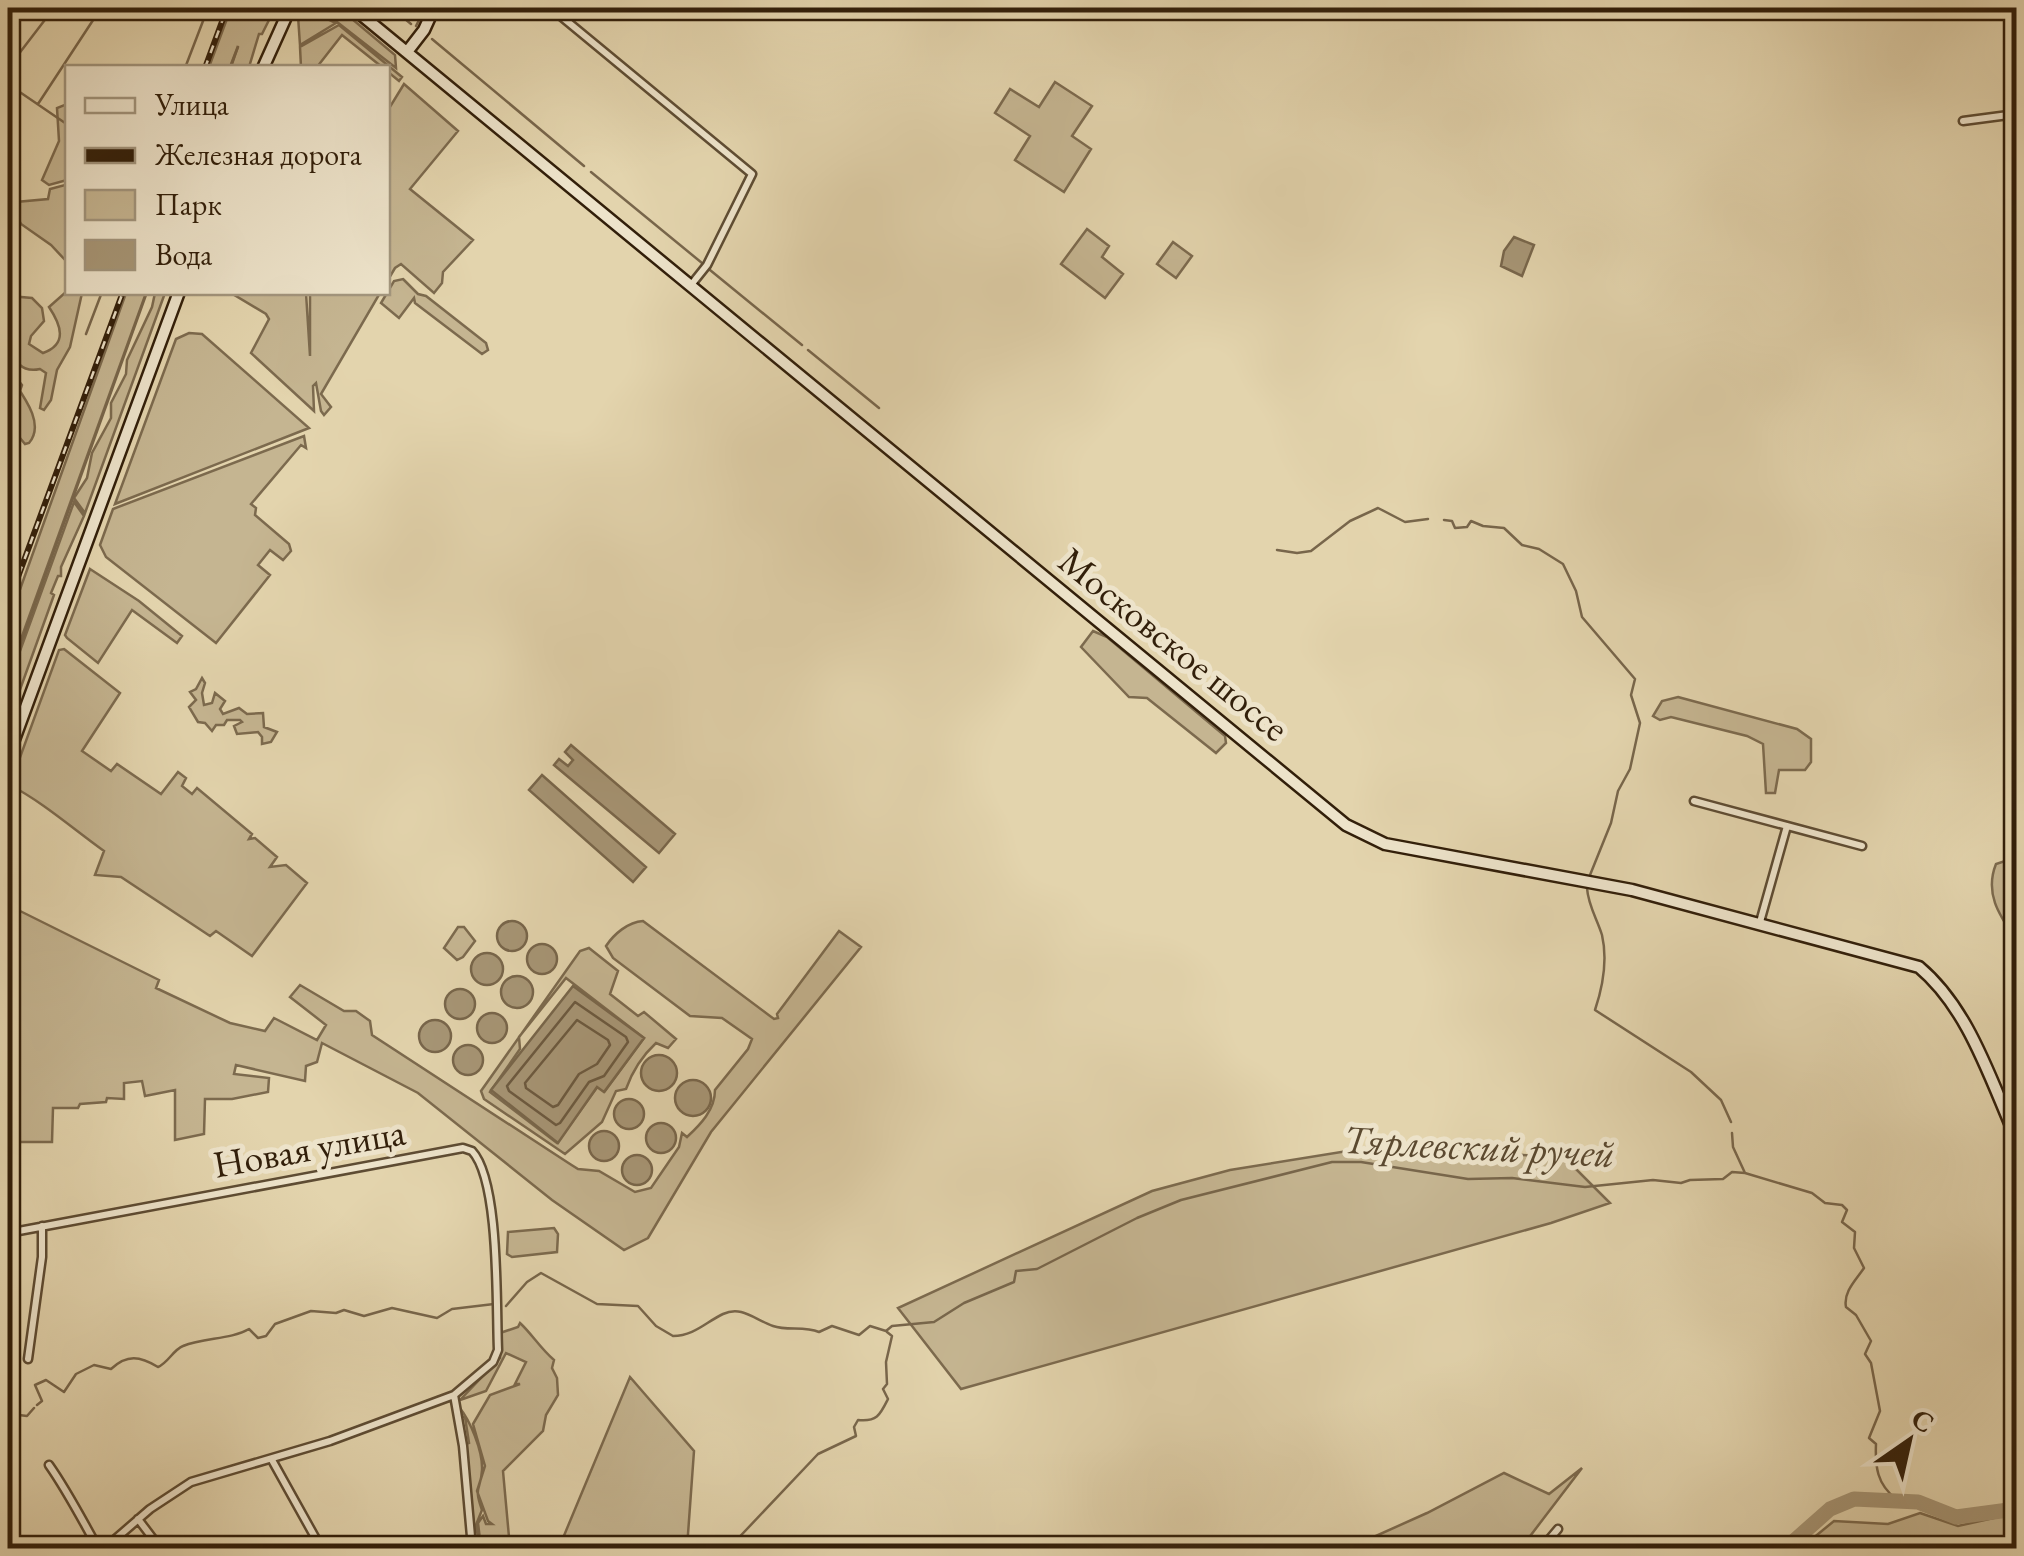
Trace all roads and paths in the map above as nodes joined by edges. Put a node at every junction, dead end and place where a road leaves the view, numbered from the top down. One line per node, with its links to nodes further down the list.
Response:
1 (290, 8): 6 (main road)
2 (353, 8): 5 (main road, Московское шоссе)
3 (434, 8): 5 (main road)
4 (551, 8): 9 (street)
5 (407, 52): 9 (main road, Московское шоссе)
6 (264, 65)
7 (2016, 114): 8 (street)
8 (1963, 121)
9 (691, 286): 15 (main road, Московское шоссе)
10 (178, 295): 11 (main road)
11 (8, 756)
12 (1694, 800): 13 (street)
13 (1788, 826): 14 (street); 15 (street)
14 (1862, 846)
15 (1760, 922): 16 (main road, Московское шоссе)
16 (2016, 1137)
17 (42, 1226): 18 (street, Новая улица); 19 (street); 20 (street, Новая улица)
18 (8, 1233)
19 (28, 1359)
20 (454, 1395): 21 (street); 28 (street)
21 (272, 1460): 23 (street); 27 (street)
22 (49, 1466): 25 (street)
23 (138, 1519): 25 (street); 26 (street)
24 (1558, 1530): 29 (street)
25 (102, 1548)
26 (160, 1548)
27 (320, 1548)
28 (472, 1548)
29 (1542, 1548)

